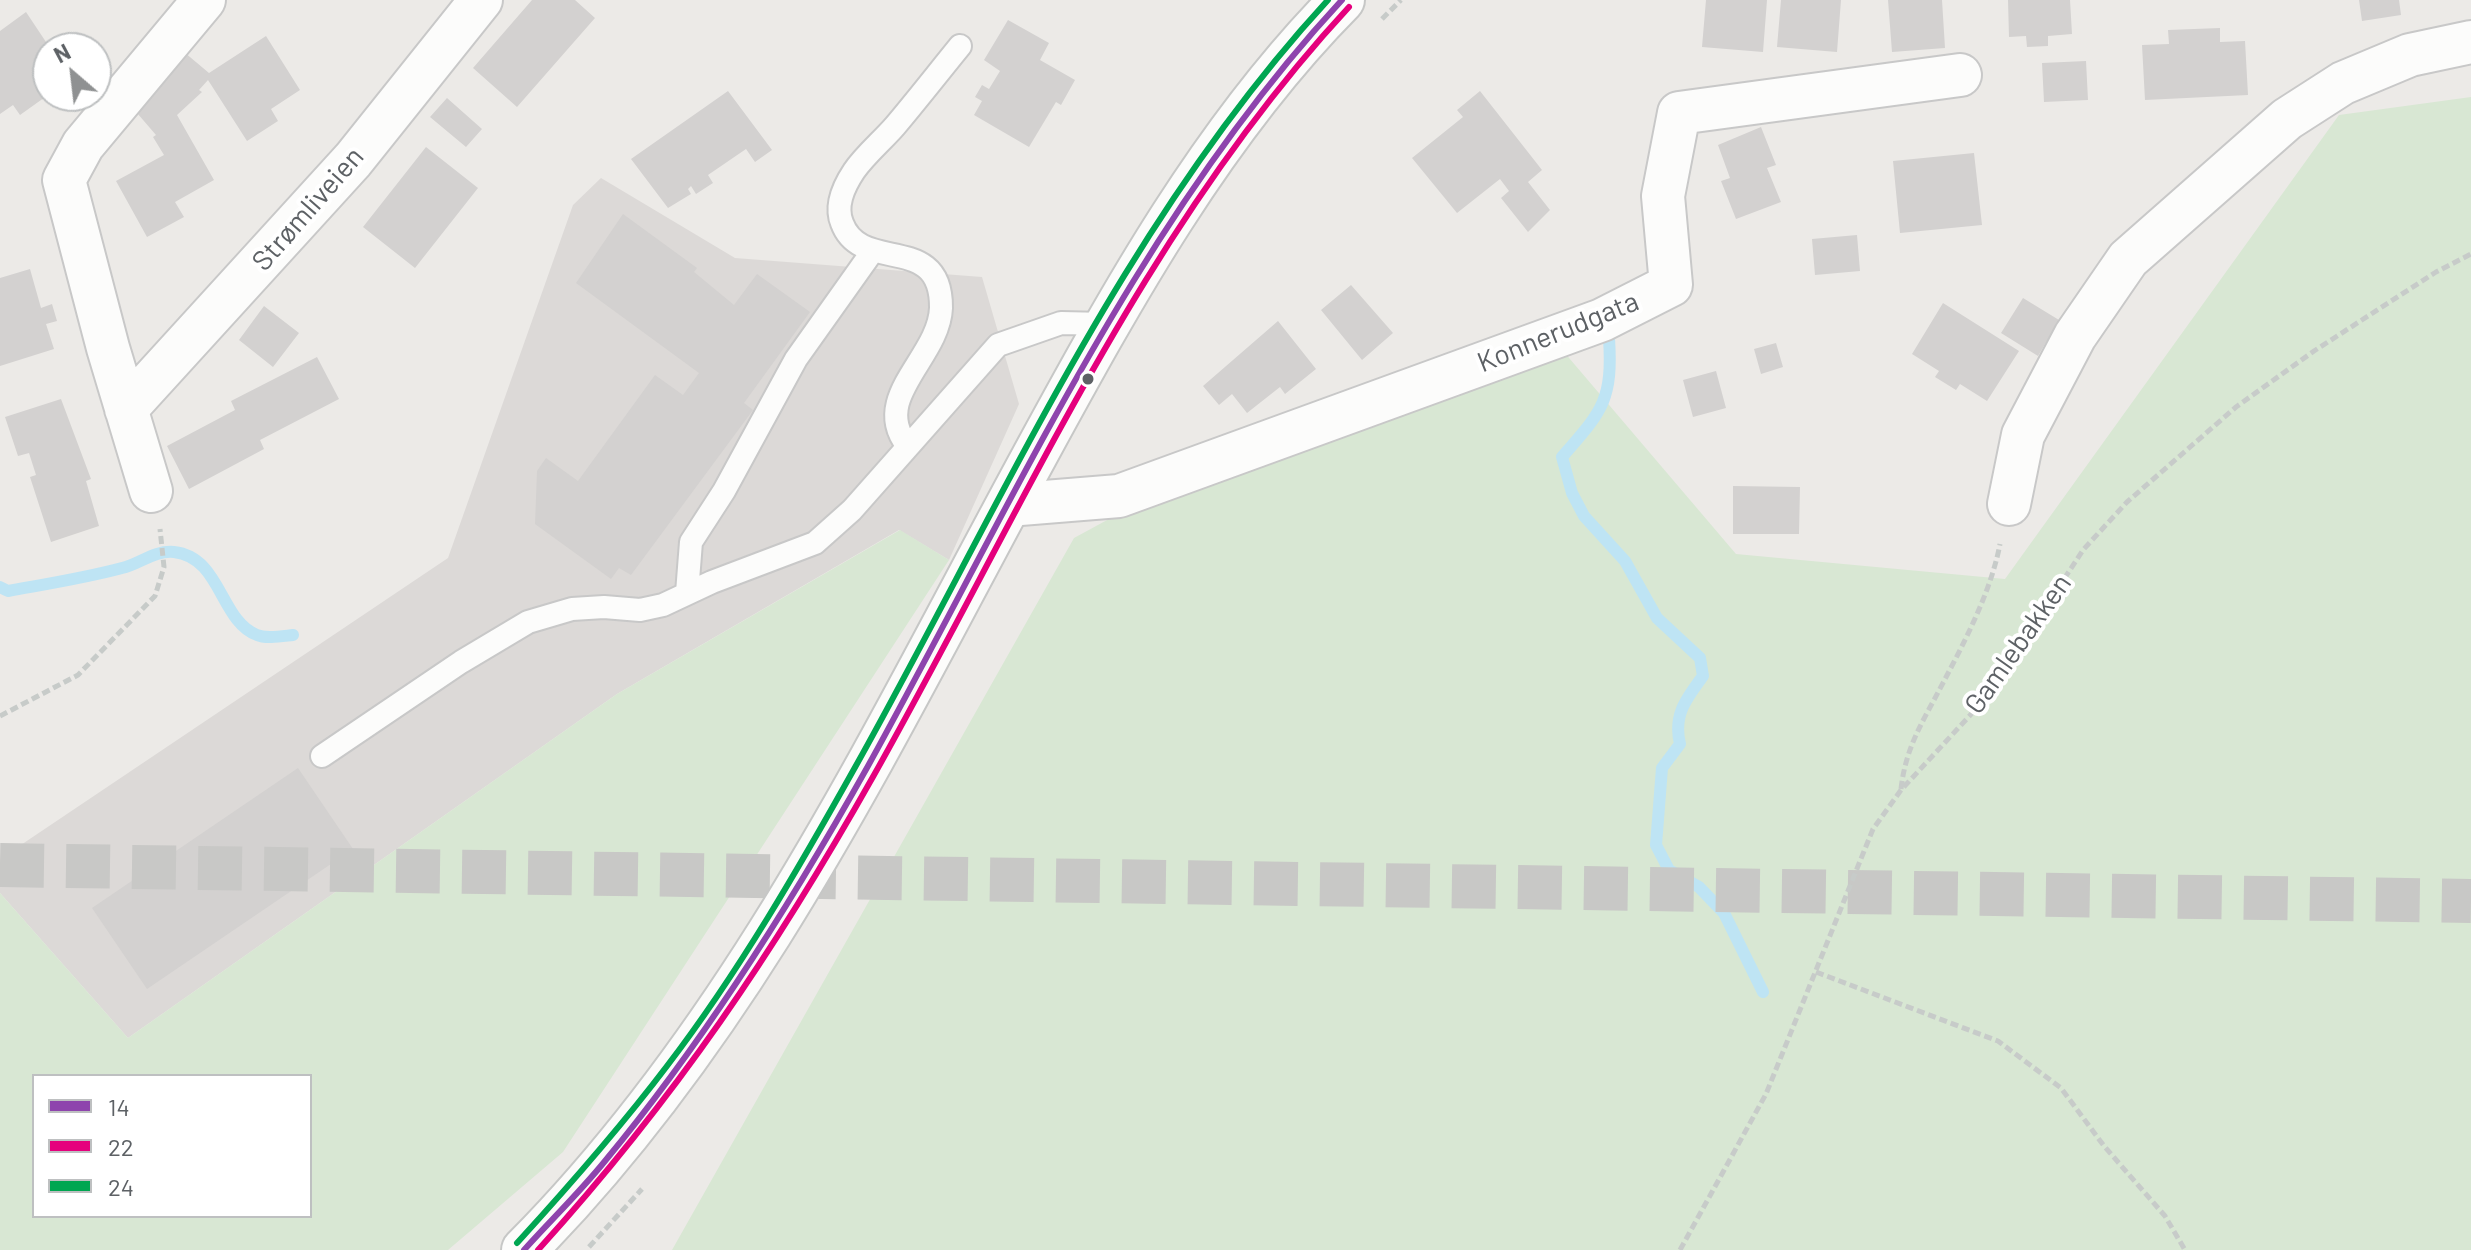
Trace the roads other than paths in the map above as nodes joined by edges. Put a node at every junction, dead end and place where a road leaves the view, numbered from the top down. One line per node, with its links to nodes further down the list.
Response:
1 (204, 0): 9 (street)
2 (481, 0): 9 (street, Strømliveien)
3 (1342, 0): 8 (main road)
4 (2471, 42): 12 (street)
5 (960, 46): 7 (lane)
6 (1960, 75): 13 (street, Konnerudgata)
7 (872, 252): 10 (lane); 14 (lane)
8 (1106, 324): 10 (lane); 13 (main road)
9 (126, 409): 11 (street)
10 (907, 445): 14 (lane)
11 (151, 491)
12 (2009, 504)
13 (1008, 505): 16 (main road)
14 (687, 593): 15 (lane)
15 (322, 756)
16 (524, 1250)

